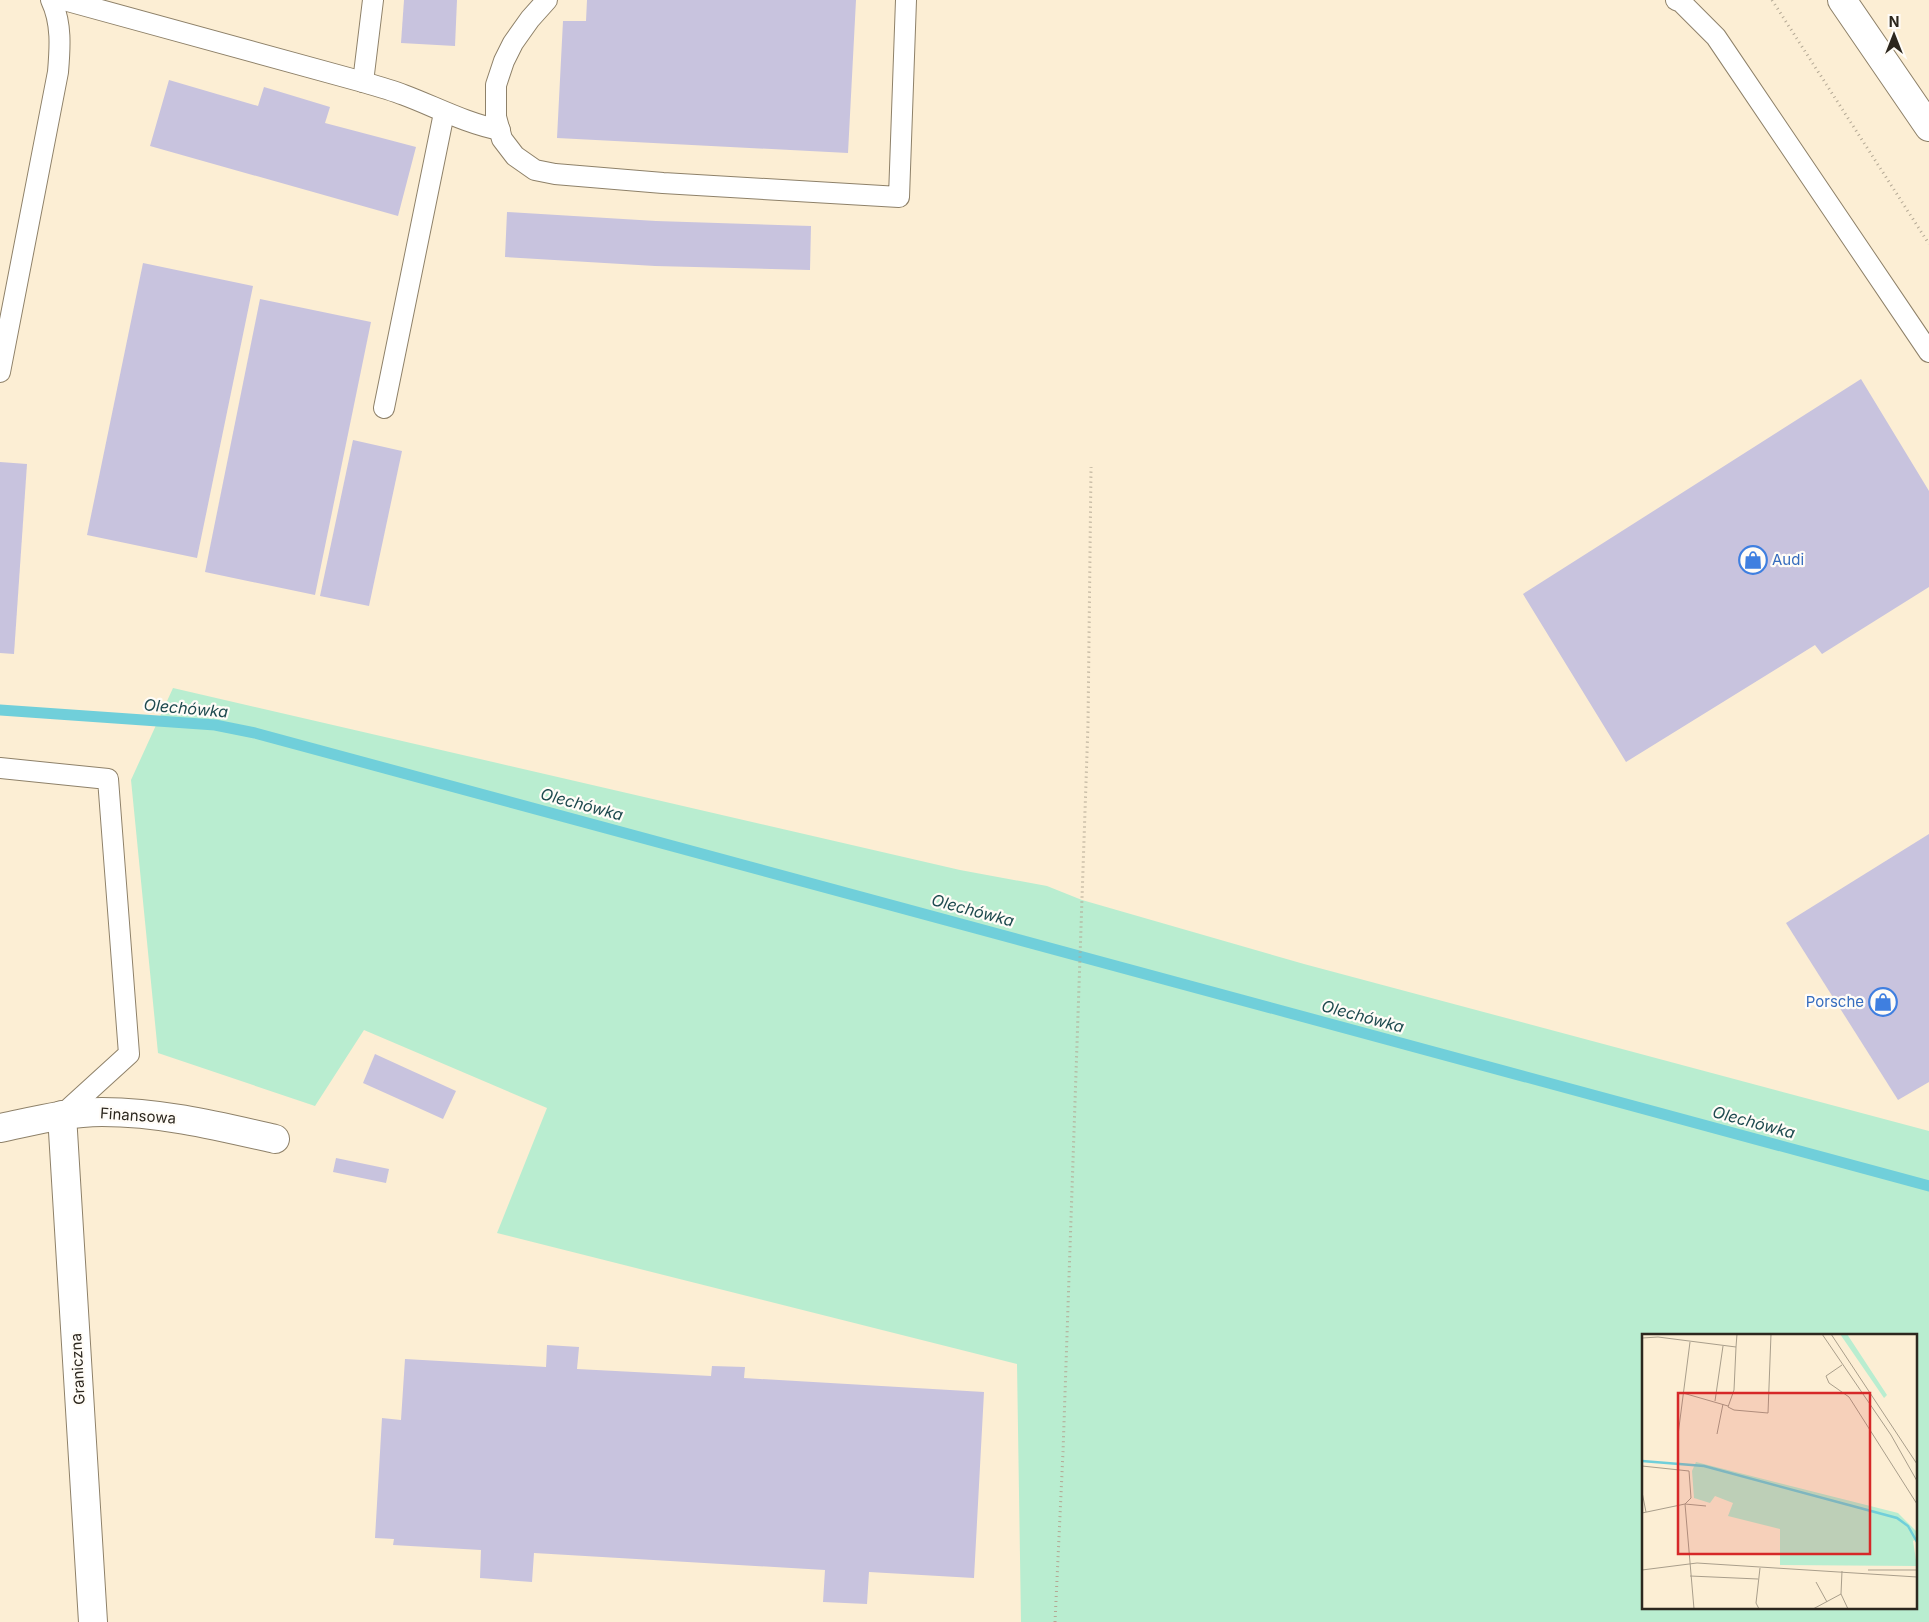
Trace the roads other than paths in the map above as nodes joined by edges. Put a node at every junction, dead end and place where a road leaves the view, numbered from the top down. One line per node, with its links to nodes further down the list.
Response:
1 (51, 0): 13 (lane)
2 (64, 0): 8 (lane)
3 (372, 0): 8 (lane)
4 (548, 0): 11 (lane)
5 (906, 0): 11 (lane)
6 (1676, 0): 12 (lane)
7 (1842, 0): 10 (street)
8 (363, 82): 9 (lane)
9 (444, 113): 11 (lane); 14 (lane)
10 (1929, 127)
11 (500, 130)
12 (1929, 352)
13 (0, 372)
14 (384, 408)
15 (0, 768): 16 (lane)
16 (62, 1115): 17 (street, Finansowa); 18 (street, Finansowa); 19 (street, Graniczna)
17 (0, 1128)
18 (275, 1139)
19 (93, 1622)

